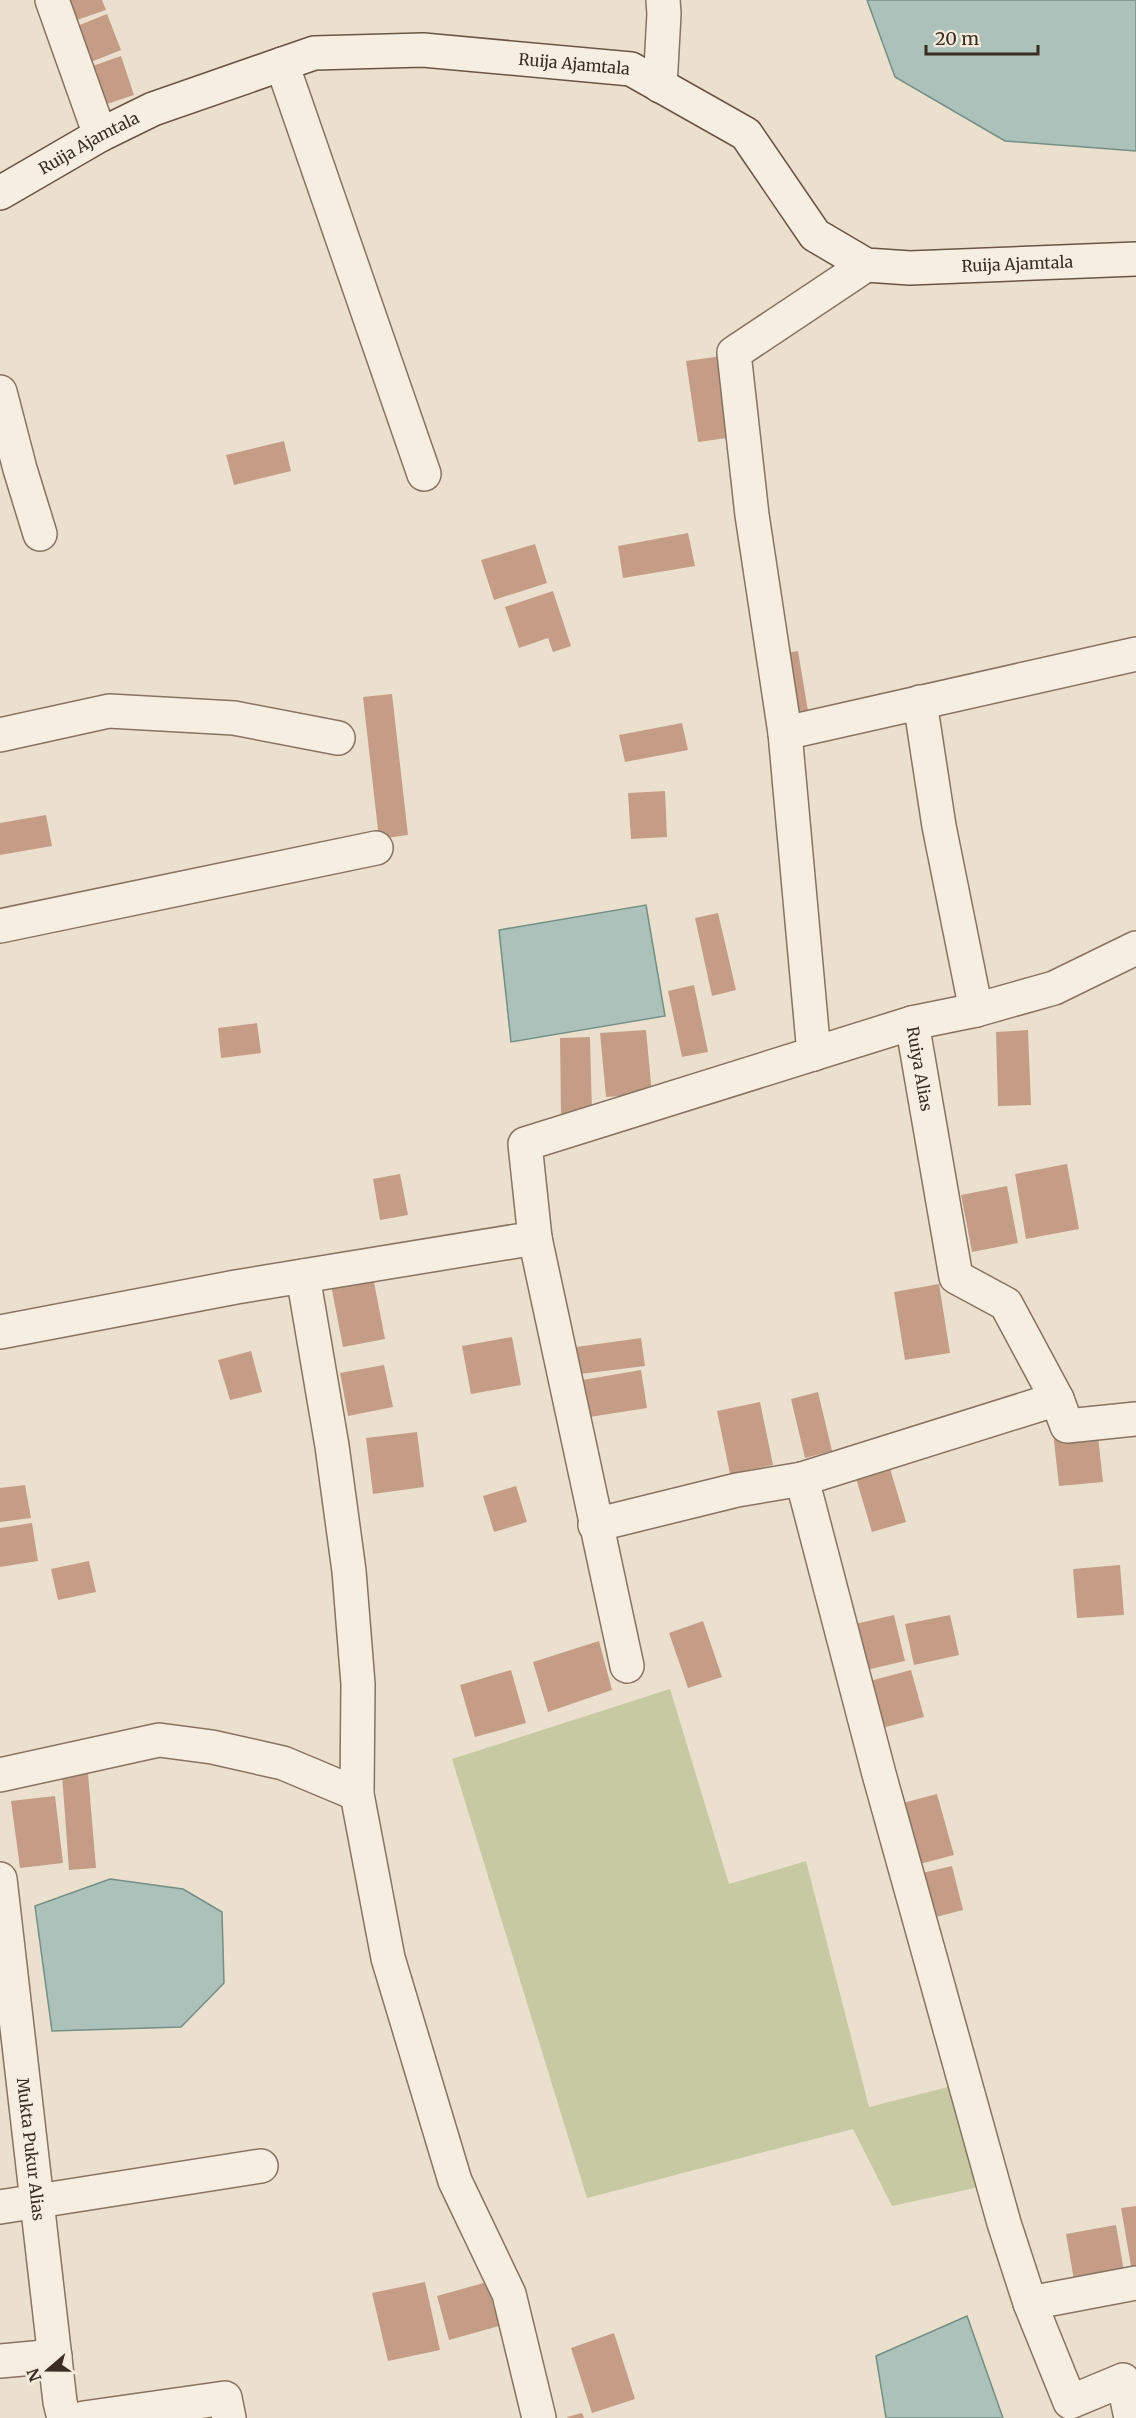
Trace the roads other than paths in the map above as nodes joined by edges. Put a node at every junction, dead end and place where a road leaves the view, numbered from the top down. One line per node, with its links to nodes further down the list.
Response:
1 (52, 0): 5 (street)
2 (663, 0): 4 (street)
3 (282, 64): 4 (street, Ruija Ajamtala); 5 (street, Ruija Ajamtala); 10 (street)
4 (660, 86): 8 (street, Ruija Ajamtala)
5 (100, 135): 6 (street, Ruija Ajamtala)
6 (0, 193)
7 (1136, 259): 8 (street, Ruija Ajamtala)
8 (866, 265): 14 (street)
9 (0, 392): 11 (street)
10 (423, 474)
11 (40, 534)
12 (1136, 654): 13 (street)
13 (920, 702): 14 (street); 20 (street)
14 (785, 733): 22 (street)
15 (0, 735): 16 (street)
16 (338, 738)
17 (376, 848): 18 (street)
18 (0, 926)
19 (1136, 948): 20 (street, Ruiya Alias)
20 (976, 1010): 21 (street, Ruiya Alias)
21 (912, 1023): 22 (street); 26 (street, Ruiya Alias)
22 (814, 1054): 23 (street)
23 (535, 1238): 24 (street); 29 (street)
24 (303, 1276): 25 (street); 32 (street)
25 (0, 1332)
26 (1057, 1399): 27 (street); 28 (street)
27 (1136, 1419)
28 (802, 1479): 29 (street); 38 (street)
29 (595, 1526): 30 (street)
30 (627, 1666)
31 (0, 1775): 32 (street)
32 (357, 1794): 44 (street)
33 (0, 1879): 35 (street, Mukta Pukur Alias)
34 (261, 2166): 35 (street)
35 (37, 2201): 36 (street); 39 (street, Mukta Pukur Alias)
36 (0, 2207)
37 (1136, 2283): 38 (street)
38 (1030, 2303): 45 (street)
39 (55, 2356): 40 (street); 41 (street, Mukta Pukur Alias)
40 (0, 2361)
41 (63, 2418)
42 (84, 2418): 43 (street)
43 (229, 2418)
44 (539, 2418)
45 (1131, 2418)

